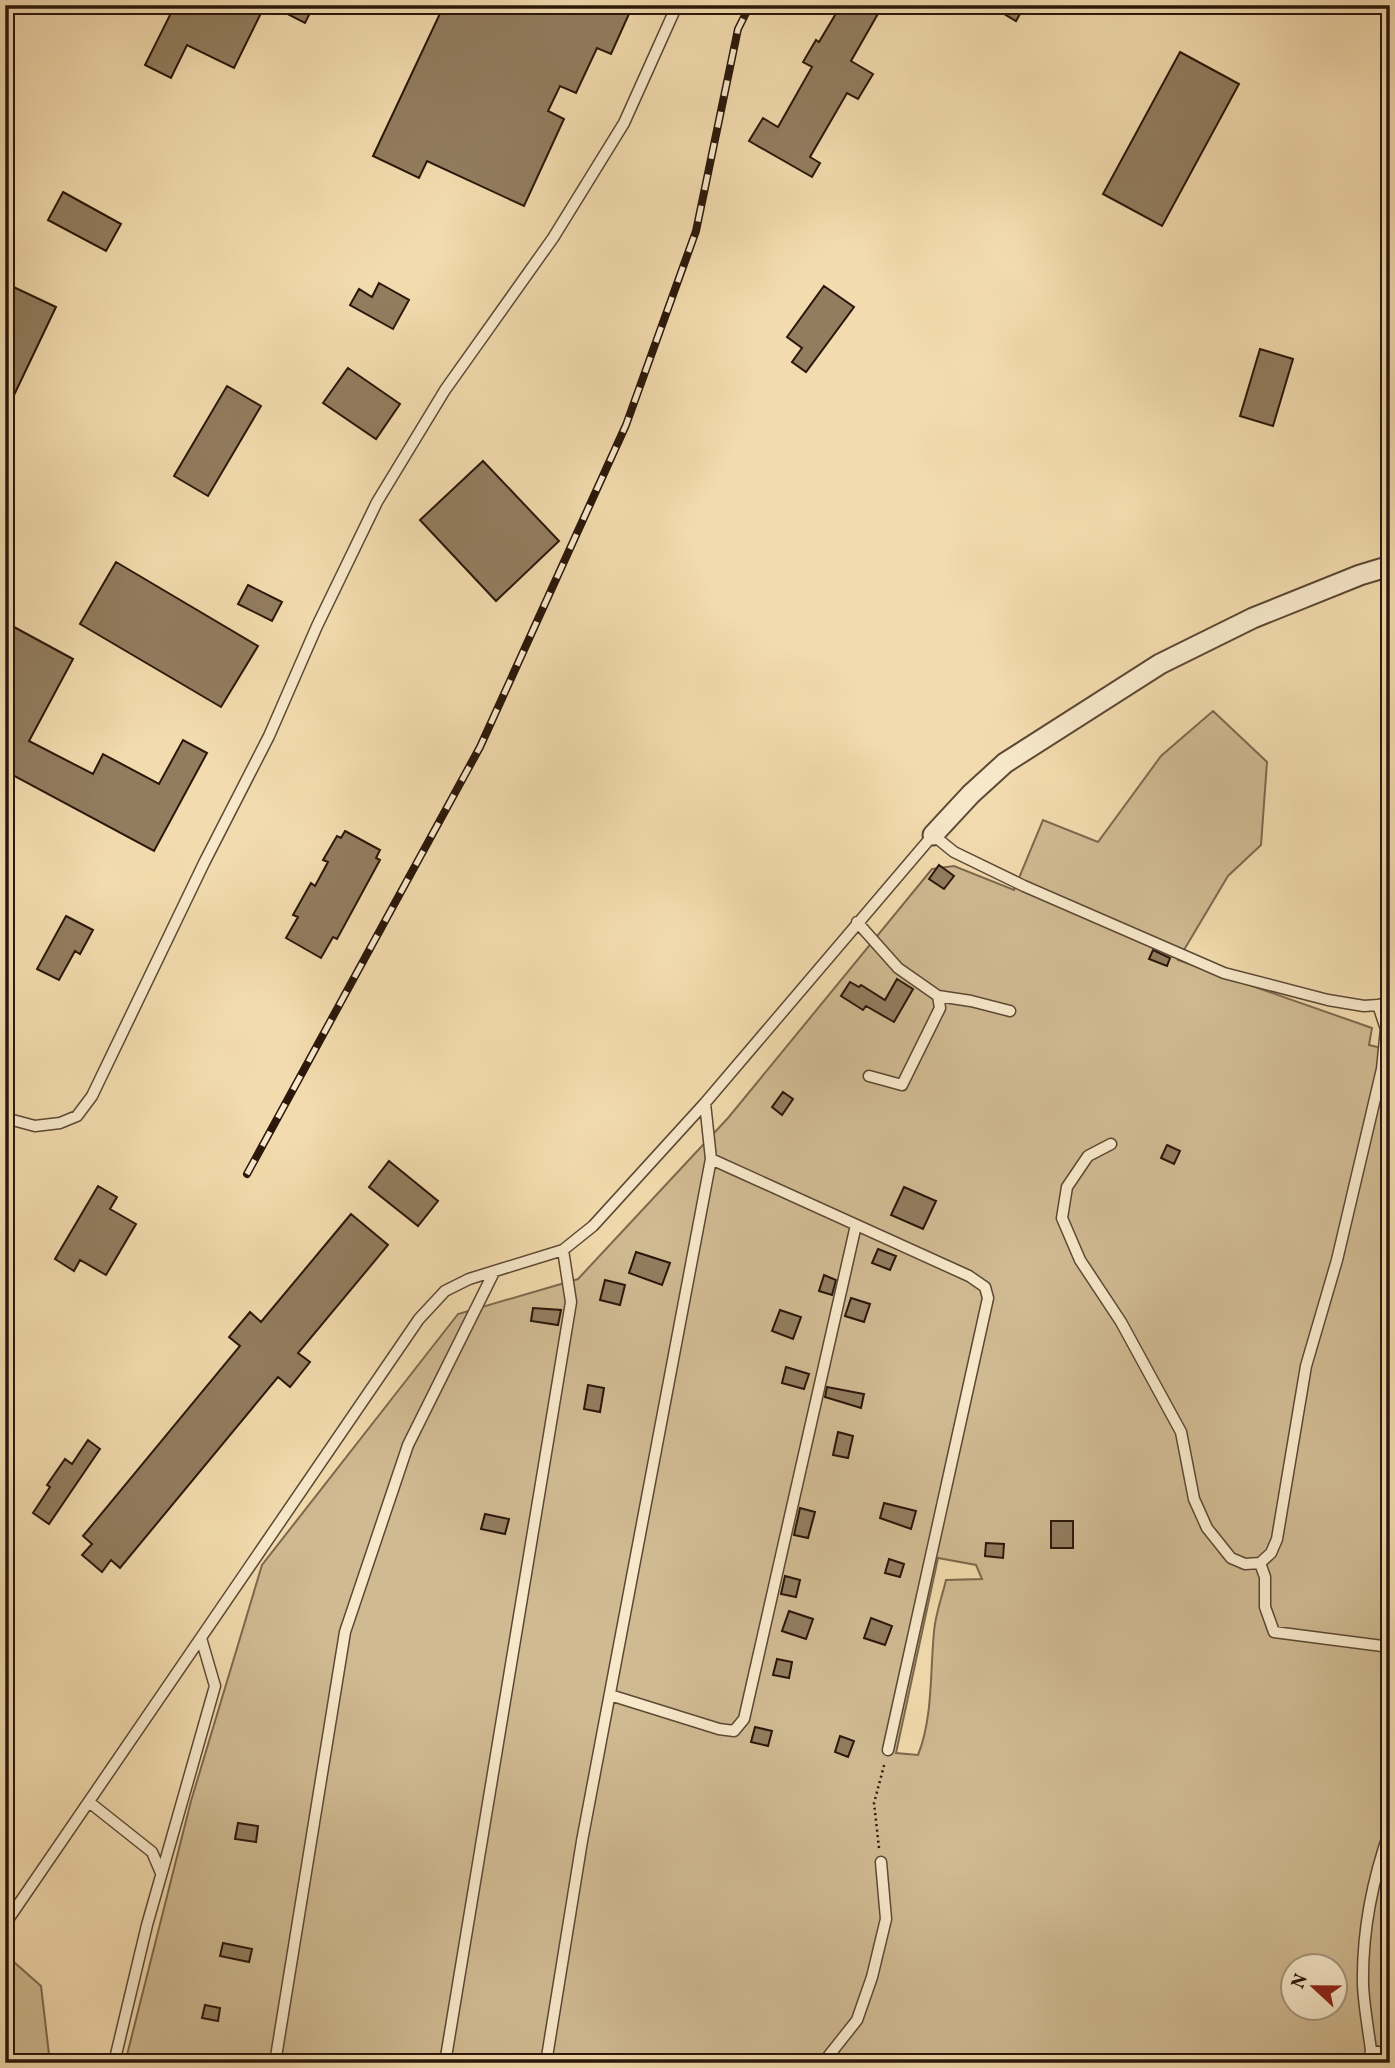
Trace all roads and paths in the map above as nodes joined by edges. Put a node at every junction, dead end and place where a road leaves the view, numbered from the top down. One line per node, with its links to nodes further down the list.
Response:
1 (677, 5): 11 (lane)
2 (1390, 566): 3 (street)
3 (933, 835): 4 (lane); 7 (lane)
4 (857, 922): 5 (lane); 10 (lane)
5 (938, 996): 8 (lane); 9 (lane)
6 (1390, 1002): 7 (lane)
7 (1378, 1005): 17 (lane)
8 (1010, 1011)
9 (869, 1076)
10 (705, 1103): 13 (lane); 15 (lane)
11 (5, 1118)
12 (1111, 1144): 17 (lane)
13 (712, 1159): 14 (lane); 20 (lane)
14 (856, 1225): 20 (lane); 21 (lane)
15 (563, 1250): 16 (lane); 31 (lane)
16 (494, 1272): 18 (lane); 30 (lane)
17 (1260, 1563): 19 (lane)
18 (201, 1638): 22 (lane); 25 (lane)
19 (1390, 1647)
20 (610, 1695): 32 (lane)
21 (888, 1750): 24 (path)
22 (89, 1802): 25 (lane); 26 (lane)
23 (1390, 1829): 27 (lane)
24 (881, 1861): 33 (lane)
25 (162, 1873): 29 (lane)
26 (5, 1924)
27 (1371, 2050): 28 (lane); 34 (lane)
28 (1390, 2055)
29 (114, 2063)
30 (275, 2063)
31 (445, 2063)
32 (546, 2063)
33 (823, 2063)
34 (1369, 2063)

